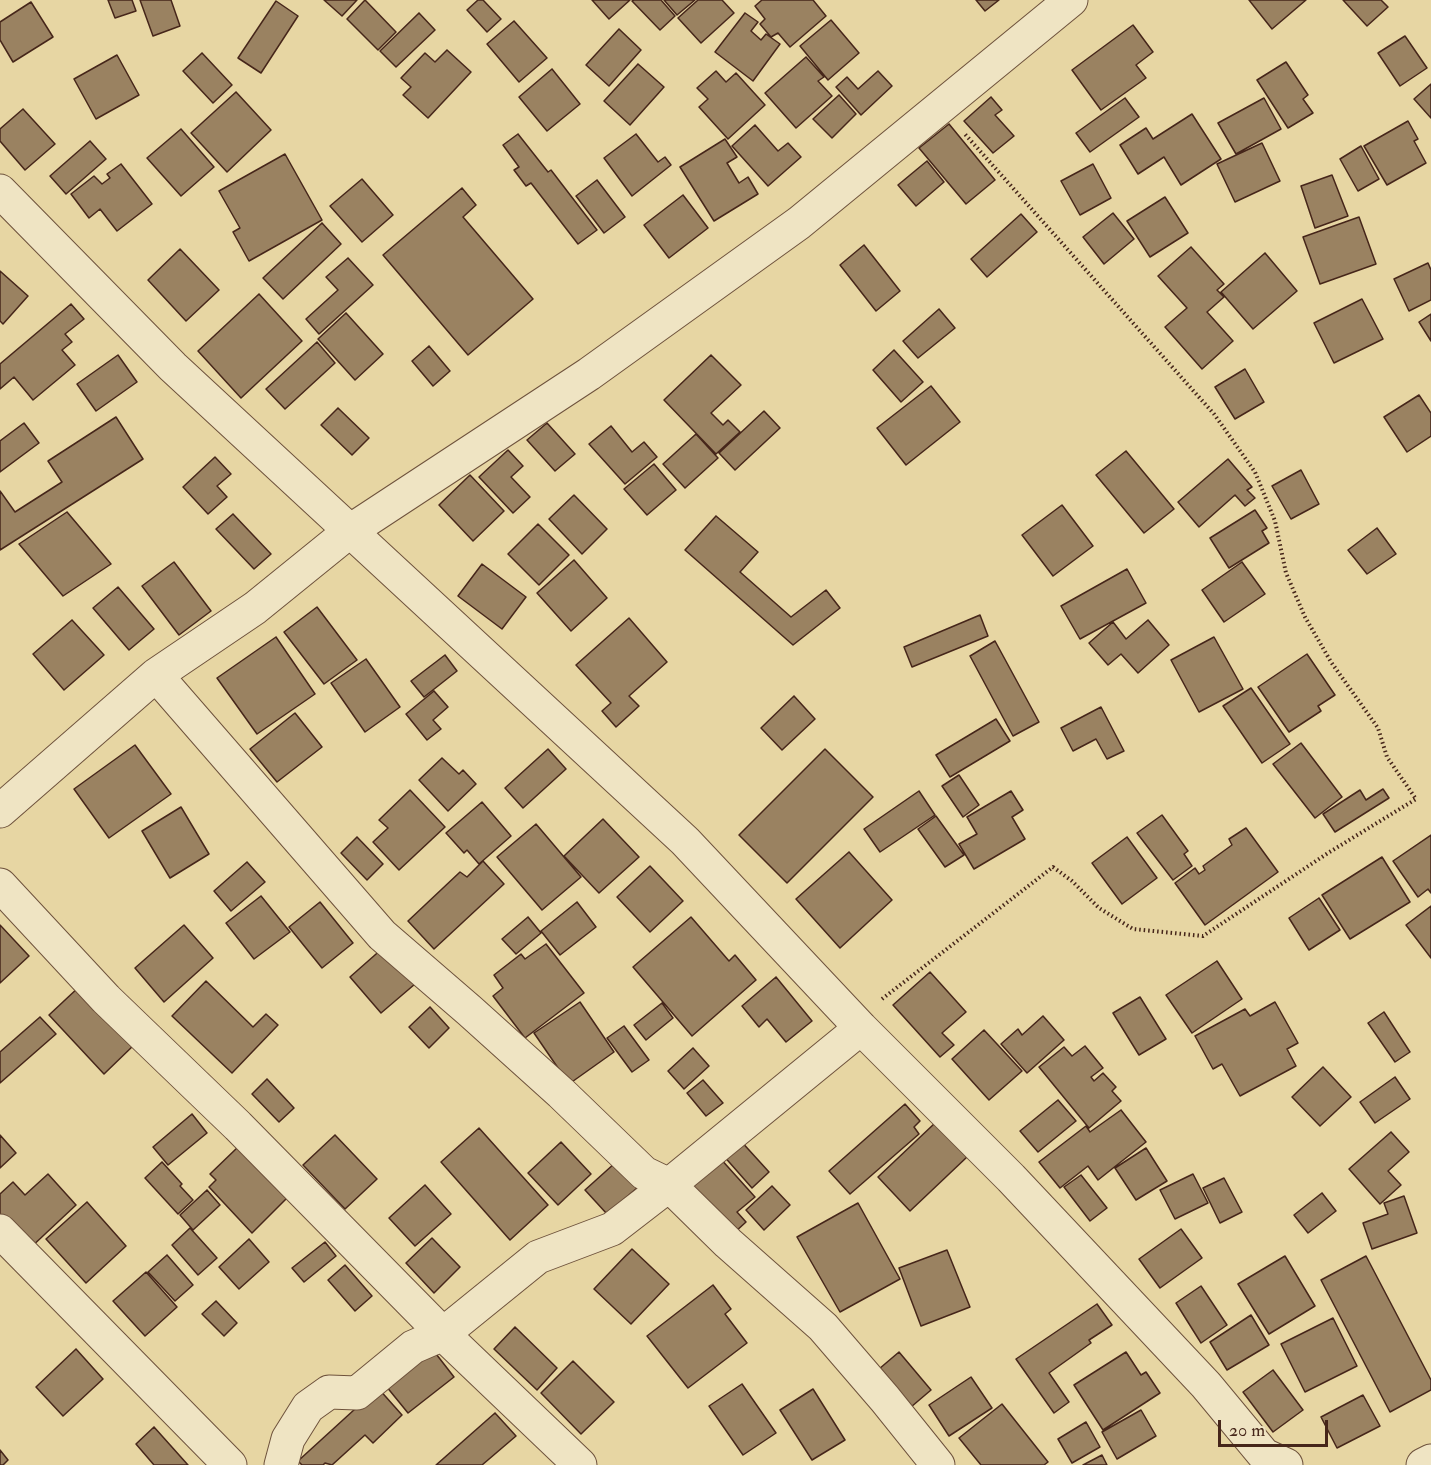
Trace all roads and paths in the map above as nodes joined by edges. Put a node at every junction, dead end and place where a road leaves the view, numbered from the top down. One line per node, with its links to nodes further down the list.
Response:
1 (1071, 0): 2 (street)
2 (940, 106): 4 (street); 8 (path)
3 (0, 191): 4 (street)
4 (350, 531): 5 (street); 8 (street)
5 (156, 675): 6 (street); 9 (street)
6 (0, 811)
7 (0, 885): 11 (street)
8 (857, 1024): 9 (street); 17 (street)
9 (669, 1185): 11 (street); 16 (street)
10 (0, 1231): 13 (street)
11 (443, 1334): 14 (street); 15 (street)
12 (1431, 1461): 18 (street)
13 (230, 1465)
14 (281, 1465)
15 (580, 1465)
16 (938, 1465)
17 (1286, 1465)
18 (1423, 1465)

